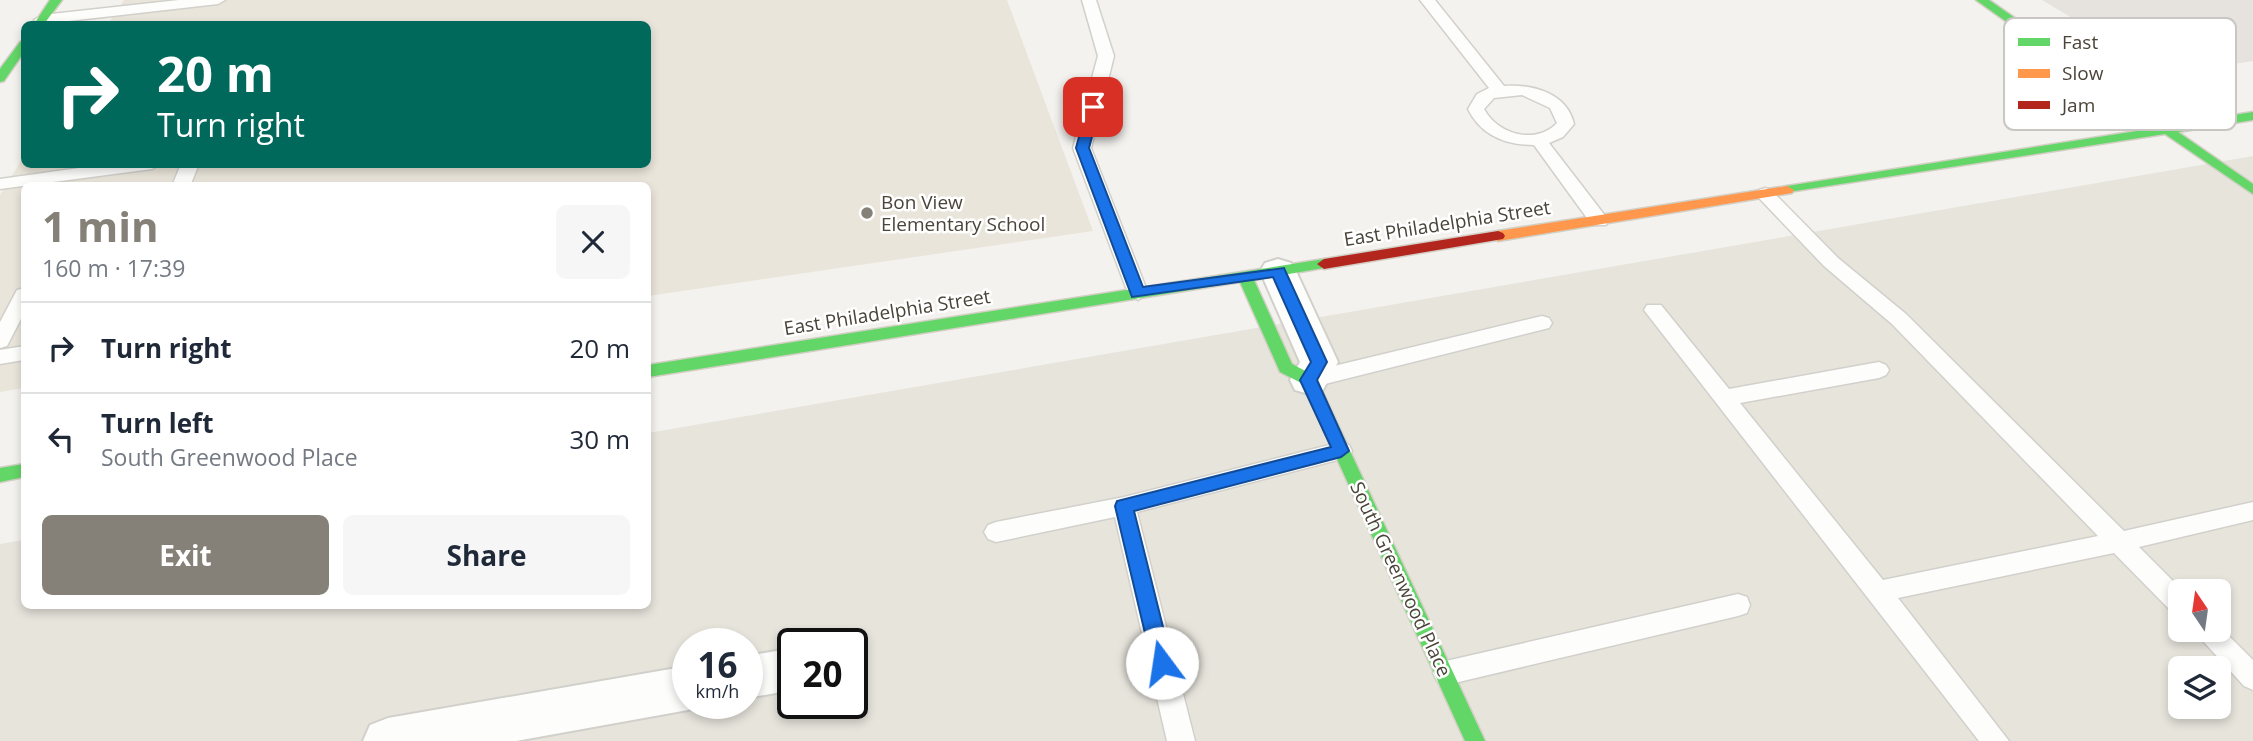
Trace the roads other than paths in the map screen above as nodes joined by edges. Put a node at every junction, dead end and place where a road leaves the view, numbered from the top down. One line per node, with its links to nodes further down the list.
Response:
1 (57, 0): 8 (street)
2 (218, 0): 6 (lane)
3 (1089, 0): 25 (lane)
4 (1427, 0): 12 (lane)
5 (1982, 0): 7 (street)
6 (195, 2): 9 (lane)
7 (2008, 18)
8 (41, 21)
9 (48, 21)
10 (21, 48): 11 (street)
11 (0, 78)
12 (1500, 91): 15 (lane); 15 (lane)
13 (2174, 130): 14 (street, East Philadelphia Street)
14 (2168, 131): 21 (street); 22 (street, East Philadelphia Street)
15 (1538, 139): 23 (lane)
16 (135, 168): 17 (lane)
17 (87, 179): 18 (lane)
18 (35, 182)
19 (21, 183): 20 (lane)
20 (0, 184)
21 (2253, 190)
22 (1765, 194): 23 (street, East Philadelphia Street); 42 (lane)
23 (1599, 221): 24 (street, East Philadelphia Street)
24 (1262, 274): 25 (street, East Philadelphia Street); 34 (street)
25 (1138, 293): 33 (street, East Philadelphia Street)
26 (21, 301): 29 (lane)
27 (1654, 310): 35 (lane)
28 (1542, 323): 34 (lane)
29 (0, 341)
30 (21, 354): 31 (lane)
31 (0, 357)
32 (1879, 370): 35 (lane)
33 (651, 371)
34 (1308, 380): 36 (street, South Greenwood Place)
35 (1724, 398): 43 (lane)
36 (1341, 451): 39 (lane); 47 (street, South Greenwood Place)
37 (21, 472): 38 (street)
38 (0, 475)
39 (1124, 506): 41 (lane); 51 (lane)
40 (2253, 511): 42 (lane)
41 (996, 532)
42 (2119, 542): 43 (lane); 44 (lane)
43 (1878, 592): 53 (lane)
44 (2168, 592)
45 (1738, 605): 47 (lane)
46 (2218, 642): 48 (lane)
47 (1446, 673): 52 (street, South Greenwood Place)
48 (2253, 678)
49 (672, 691): 50 (street)
50 (388, 741)
51 (1181, 741)
52 (1475, 741)
53 (1995, 741)

